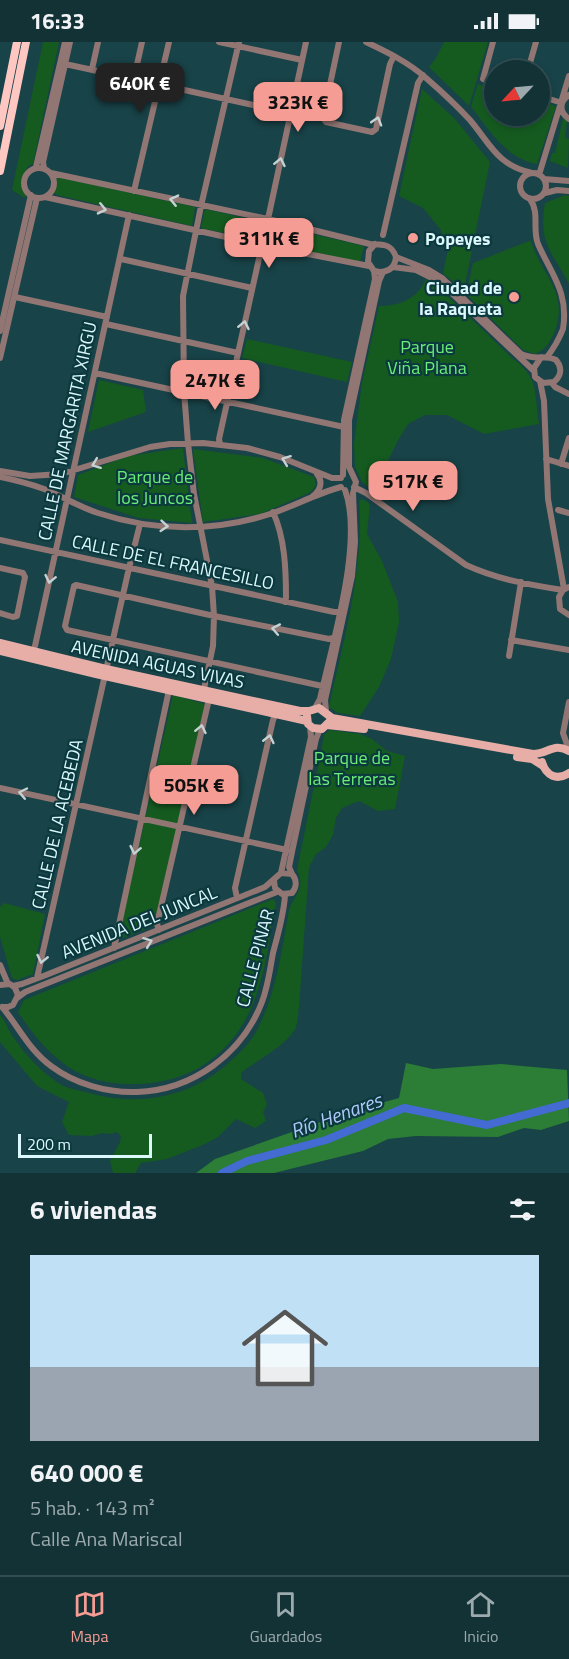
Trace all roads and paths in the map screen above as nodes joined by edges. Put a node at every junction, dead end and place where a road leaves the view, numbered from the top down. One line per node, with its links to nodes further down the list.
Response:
1 (17, 42): 32 (highway)
2 (26, 42): 36 (highway)
3 (65, 42): 33 (street)
4 (70, 42): 19 (street)
5 (98, 42): 20 (street)
6 (142, 42): 23 (street)
7 (170, 42): 24 (street)
8 (219, 42): 14 (street)
9 (306, 42): 16 (street)
10 (339, 42): 15 (street, one-way to 15)
11 (366, 42): 15 (street)
12 (493, 42): 17 (street)
13 (536, 42): 18 (street)
14 (238, 44): 16 (street); 27 (street)
15 (394, 56): 21 (street)
16 (302, 60): 29 (street)
17 (488, 60)
18 (531, 60)
19 (65, 64): 20 (street); 34 (street)
20 (92, 69): 23 (street)
21 (423, 75): 35 (street); 53 (street)
22 (569, 76): 25 (street)
23 (134, 78): 24 (street)
24 (159, 85): 27 (street); 42 (street)
25 (568, 93): 28 (street)
26 (550, 99): 28 (street)
27 (224, 100): 29 (street); 48 (street)
28 (562, 103): 30 (street); 31 (street)
29 (290, 113): 51 (street, one-way to 29)
30 (567, 117): 31 (street)
31 (556, 120): 39 (street)
32 (0, 126)
33 (36, 168): 34 (street); 45 (street)
34 (44, 168): 37 (street)
35 (517, 169): 38 (street); 40 (street)
36 (0, 171)
37 (51, 173): 42 (street); 46 (street)
38 (532, 173): 39 (street); 40 (street)
39 (542, 177): 41 (street); 44 (street)
40 (523, 179): 47 (street)
41 (569, 181)
42 (134, 191): 48 (street, one-way to 42)
43 (569, 191): 44 (street)
44 (543, 195): 47 (street); 50 (street)
45 (34, 196): 46 (street); 64 (street); 66 (street)
46 (45, 196): 49 (street, one-way to 49)
47 (530, 199): 50 (street)
48 (201, 206): 51 (street); 52 (street)
49 (129, 215): 52 (street); 58 (street, CALLE DE MARGARITA XIRGU)
50 (536, 216): 68 (street)
51 (268, 219): 54 (street)
52 (196, 230): 56 (street); 62 (street)
53 (384, 235): 54 (street); 55 (street)
54 (376, 244): 55 (street); 60 (street)
55 (387, 244): 57 (street)
56 (262, 245): 60 (street); 63 (street)
57 (396, 257): 59 (street); 71 (street)
58 (121, 259): 62 (street); 65 (street, CALLE DE MARGARITA XIRGU)
59 (393, 267): 61 (street); 74 (street)
60 (372, 268): 61 (street); 82 (street)
61 (383, 272): 92 (street)
62 (186, 274): 63 (street); 67 (street)
63 (252, 288): 69 (street, one-way to 63)
64 (15, 297): 65 (street); 70 (street)
65 (106, 320): 67 (street); 75 (street, CALLE DE MARGARITA XIRGU)
66 (0, 331)
67 (183, 341): 69 (street); 78 (street)
68 (557, 343): 71 (street); 72 (street)
69 (238, 353): 80 (street)
70 (0, 358)
71 (543, 358): 72 (street); 74 (street)
72 (558, 363): 73 (street); 77 (street)
73 (569, 368)
74 (534, 371): 76 (street)
75 (95, 373): 78 (street); 90 (street, CALLE DE MARGARITA XIRGU)
76 (540, 381): 77 (street); 81 (street)
77 (551, 383): 79 (street); 81 (street)
78 (184, 391): 80 (street); 84 (street)
79 (569, 394)
80 (227, 401): 82 (street); 85 (street)
81 (544, 401): 86 (street)
82 (344, 427): 95 (street)
83 (569, 438): 87 (street)
84 (188, 443): 85 (street); 90 (street, one-way to 90); 105 (street)
85 (220, 444): 91 (street, one-way to 85)
86 (546, 459): 87 (street); 110 (street)
87 (561, 464): 88 (street)
88 (569, 466)
89 (0, 471): 93 (street)
90 (74, 472): 93 (street); 100 (street, CALLE DE MARGARITA XIRGU)
91 (316, 472): 95 (street); 99 (street)
92 (351, 475): 95 (street); 96 (street)
93 (48, 476): 98 (street)
94 (0, 477): 98 (street)
95 (342, 477): 97 (street)
96 (354, 486): 97 (street); 111 (street); 139 (street)
97 (343, 488): 99 (street); 118 (street)
98 (45, 489): 100 (street)
99 (310, 498): 102 (street)
100 (67, 500): 104 (street); 107 (street, CALLE DE MARGARITA XIRGU)
101 (558, 510): 103 (street)
102 (273, 513): 105 (street); 117 (street)
103 (569, 513)
104 (140, 524): 105 (street, one-way to 105); 109 (street, CALLE DE LA ACEBEDA)
105 (200, 527): 112 (street)
106 (0, 540): 107 (street, CALLE DE EL FRANCESILLO)
107 (56, 552): 109 (street, CALLE DE EL FRANCESILLO); 128 (street, CALLE DE MARGARITA XIRGU, one-way to 128)
108 (0, 568): 119 (street)
109 (129, 568): 112 (street, CALLE DE EL FRANCESILLO); 115 (street, CALLE DE LA ACEBEDA)
110 (563, 576): 113 (street); 114 (street)
111 (521, 582): 113 (street); 124 (street)
112 (212, 586): 117 (street, CALLE DE EL FRANCESILLO); 121 (street)
113 (548, 588): 114 (street); 116 (street)
114 (566, 588): 116 (street)
115 (123, 595): 121 (street); 123 (street, CALLE DE LA ACEBEDA); 123 (street)
116 (559, 597): 120 (street)
117 (285, 602): 118 (street, CALLE DE EL FRANCESILLO)
118 (339, 612): 122 (street)
119 (0, 613)
120 (569, 615)
121 (214, 616): 122 (street, one-way to 121); 130 (street)
122 (333, 638): 132 (street)
123 (113, 640): 130 (street); 131 (street, CALLE DE LA ACEBEDA)
124 (511, 640): 126 (street); 129 (street)
125 (0, 643): 128 (main road, AVENIDA AGUAS VIVAS)
126 (569, 650)
127 (0, 651): 131 (main road, AVENIDA AGUAS VIVAS)
128 (32, 652): 131 (main road, AVENIDA AGUAS VIVAS)
129 (509, 656)
130 (210, 661): 132 (street); 133 (street)
131 (106, 673): 133 (main road, AVENIDA AGUAS VIVAS); 134 (main road, AVENIDA AGUAS VIVAS); 150 (street, CALLE DE LA ACEBEDA)
132 (322, 686): 137 (street)
133 (204, 689): 137 (main road, AVENIDA AGUAS VIVAS)
134 (169, 690): 135 (main road, AVENIDA AGUAS VIVAS); 151 (street)
135 (209, 699): 138 (main road, AVENIDA AGUAS VIVAS); 152 (street, one-way to 135)
136 (569, 702): 143 (street)
137 (312, 710): 139 (main road, AVENIDA AGUAS VIVAS); 140 (main road)
138 (276, 713): 140 (main road, AVENIDA AGUAS VIVAS); 153 (street, one-way to 138)
139 (327, 713): 141 (main road, AVENIDA AGUAS VIVAS); 142 (main road)
140 (308, 724): 142 (main road, AVENIDA AGUAS VIVAS); 154 (street)
141 (361, 726): 142 (main road, AVENIDA AGUAS VIVAS); 144 (main road)
142 (323, 727): 156 (street)
143 (564, 733): 145 (street); 146 (street)
144 (474, 746): 145 (main road); 147 (main road)
145 (549, 750): 146 (main road); 147 (main road)
146 (569, 751)
147 (543, 766): 148 (main road)
148 (569, 773)
149 (0, 788): 150 (street, one-way to 149)
150 (77, 804): 151 (street); 164 (street, CALLE DE LA ACEBEDA, one-way to 164)
151 (141, 818): 152 (street); 162 (street, one-way to 162)
152 (180, 826): 153 (street); 161 (street)
153 (246, 841): 154 (street); 160 (street)
154 (287, 850): 155 (street)
155 (281, 873): 156 (street); 157 (street)
156 (292, 874): 159 (street)
157 (274, 880): 158 (street); 160 (street, AVENIDA DEL JUNCAL)
158 (277, 892): 159 (street); 167 (street, AVENIDA DEL JUNCAL, one-way to 158)
159 (285, 895): 170 (street, CALLE PINAR)
160 (237, 898): 161 (street, AVENIDA DEL JUNCAL)
161 (159, 930): 162 (street, AVENIDA DEL JUNCAL)
162 (114, 948): 164 (street, AVENIDA DEL JUNCAL)
163 (0, 965): 166 (street)
164 (37, 978): 166 (street, AVENIDA DEL JUNCAL)
165 (0, 985): 166 (street, AVENIDA DEL JUNCAL)
166 (10, 985): 167 (street)
167 (17, 998): 169 (street)
168 (1, 1006): 169 (street); 170 (street, CALLE PINAR)
169 (11, 1006): 170 (street)
170 (11, 1019)

